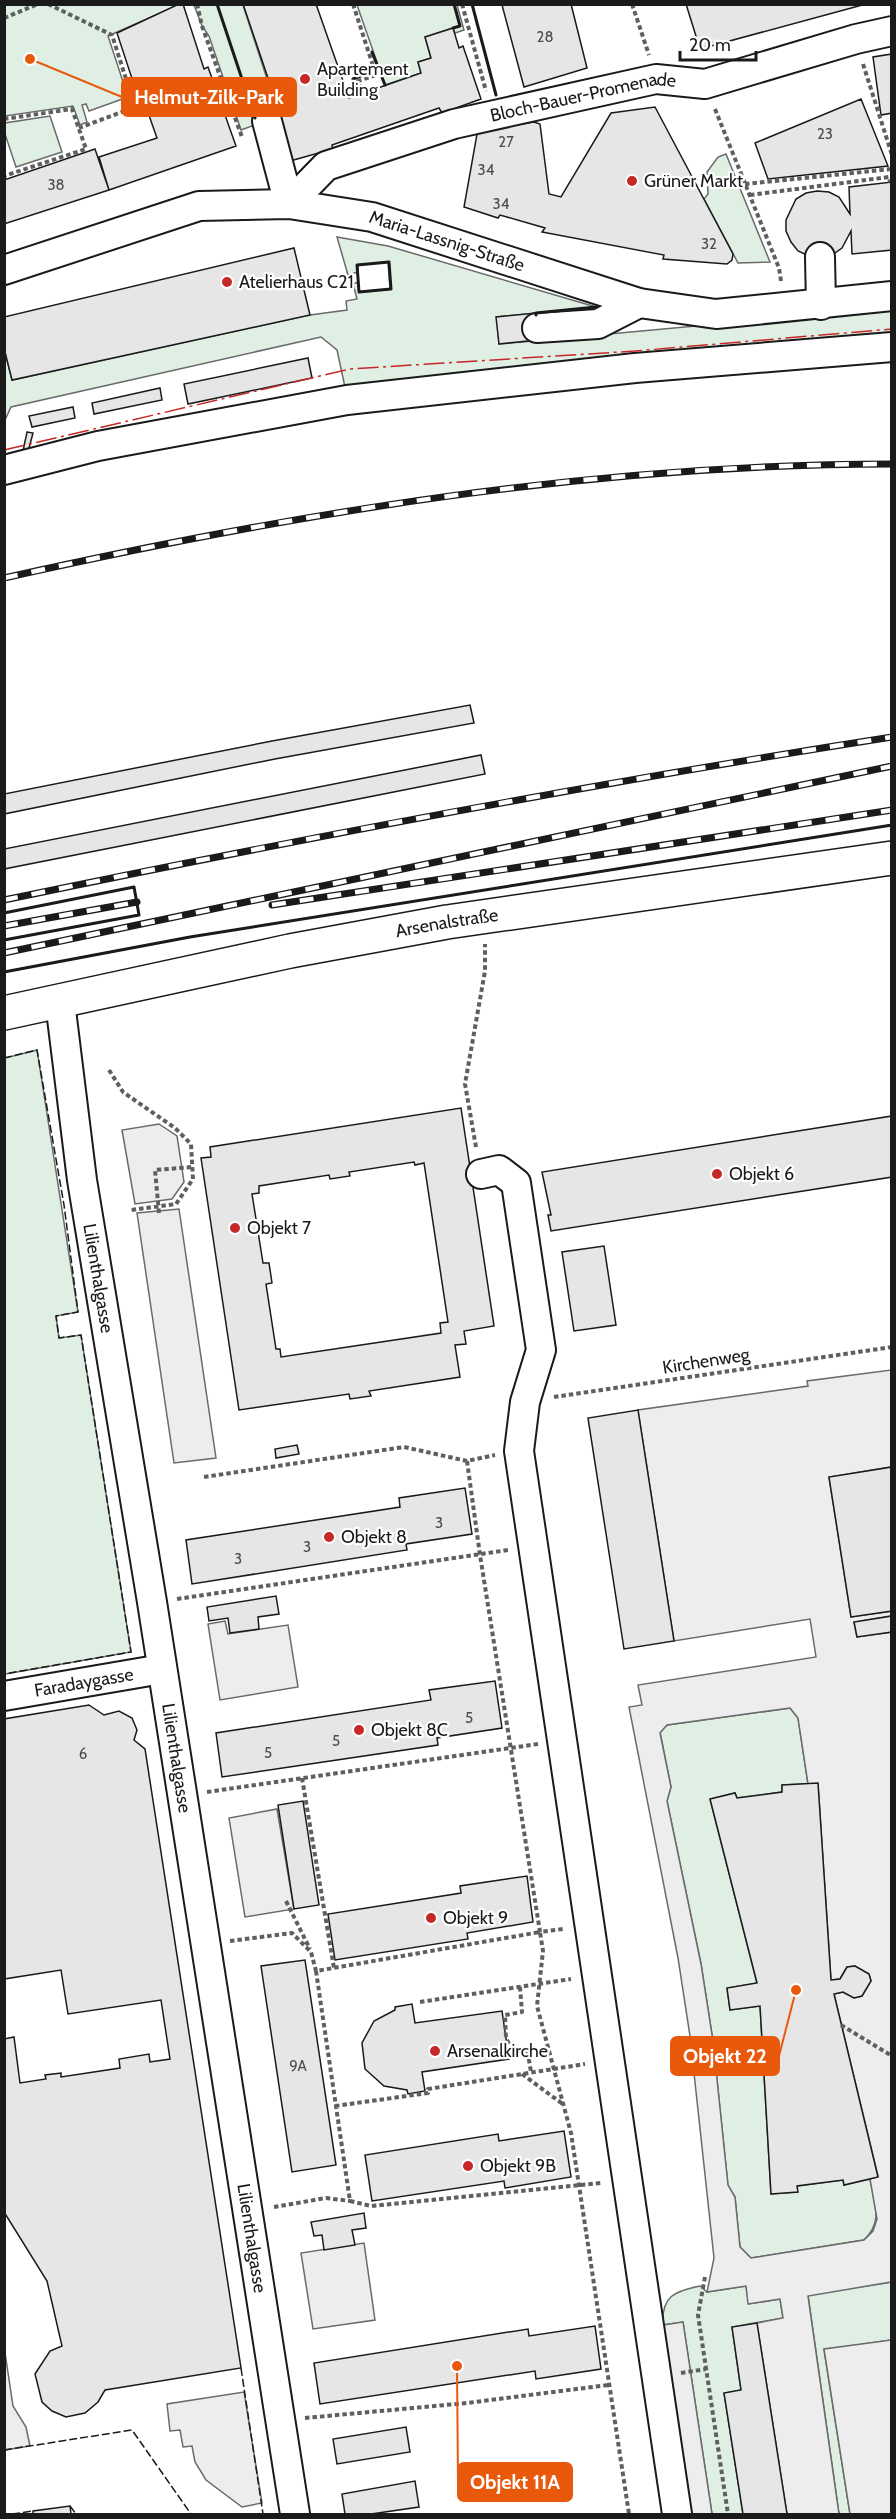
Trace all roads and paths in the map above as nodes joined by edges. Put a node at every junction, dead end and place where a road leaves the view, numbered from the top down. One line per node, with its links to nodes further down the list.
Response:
1 (38, 4): 7 (path)
2 (48, 4): 16 (path)
3 (197, 4): 17 (path)
4 (353, 4): 12 (path)
5 (462, 4): 13 (path)
6 (632, 4): 10 (path)
7 (4, 18)
8 (891, 32): 9 (street, Bloch-Bauer-Promenade)
9 (856, 39): 11 (street, Bloch-Bauer-Promenade); 18 (path)
10 (656, 79): 11 (street, Bloch-Bauer-Promenade); 13 (street, Bloch-Bauer-Promenade)
11 (705, 84): 22 (path)
12 (362, 93)
13 (493, 115): 24 (street, Bloch-Bauer-Promenade)
14 (4, 119): 16 (path)
15 (267, 121): 24 (street)
16 (79, 128): 20 (path)
17 (248, 146)
18 (891, 155)
19 (891, 169): 22 (path)
20 (4, 176)
21 (890, 179): 23 (path)
22 (745, 184): 23 (path)
23 (750, 195): 30 (path)
24 (289, 204): 26 (street, Maria-Lassnig-Straße); 28 (street, Maria-Lassnig-Straße)
25 (820, 257): 29 (street)
26 (4, 270)
27 (891, 296): 29 (street, Maria-Lassnig-Straße)
28 (639, 303): 30 (street, Maria-Lassnig-Straße); 31 (street)
29 (821, 305): 30 (street, Maria-Lassnig-Straße)
30 (785, 308)
31 (537, 328)
32 (891, 347): 33 (street)
33 (4, 470)
34 (891, 858): 35 (main road, Arsenalstraße)
35 (483, 916): 36 (main road, Arsenalstraße); 40 (path)
36 (60, 1002): 37 (main road, Arsenalstraße); 49 (street, Lilienthalgasse)
37 (4, 1013)
38 (109, 1070): 39 (path)
39 (192, 1167): 41 (path); 41 (path)
40 (482, 1174): 45 (street)
41 (158, 1207): 42 (path); 43 (path)
42 (131, 1210)
43 (159, 1213)
44 (891, 1347): 45 (path, Kirchenweg)
45 (525, 1402): 47 (street)
46 (204, 1477): 48 (path)
47 (533, 1546): 48 (path); 52 (street)
48 (480, 1555): 49 (path); 53 (path)
49 (152, 1602): 50 (street, Lilienthalgasse)
50 (162, 1669): 51 (street, Faradaygasse); 55 (street, Lilienthalgasse)
51 (4, 1696)
52 (562, 1740): 53 (path); 57 (street)
53 (511, 1748): 54 (path); 58 (path)
54 (302, 1778): 55 (path); 61 (path)
55 (182, 1796): 59 (street, Lilienthalgasse)
56 (286, 1901): 60 (path)
57 (590, 1926): 58 (path); 63 (street)
58 (540, 1932): 61 (path); 64 (path)
59 (206, 1944): 60 (path); 78 (street, Lilienthalgasse)
60 (311, 1952): 62 (path)
61 (334, 1968): 62 (path)
62 (316, 1971): 73 (path)
63 (597, 1975): 64 (path); 69 (street)
64 (538, 1984): 65 (path); 70 (path)
65 (520, 1987): 66 (path); 71 (path)
66 (420, 2002)
67 (841, 2025): 68 (path)
68 (891, 2056)
69 (610, 2060): 70 (path); 75 (street)
70 (555, 2069): 71 (path); 74 (path)
71 (531, 2072): 72 (path)
72 (521, 2074): 73 (path); 74 (path)
73 (335, 2106): 77 (path)
74 (564, 2106): 76 (path)
75 (627, 2179): 76 (path); 84 (street)
76 (580, 2186): 77 (path); 80 (path)
77 (350, 2201): 78 (path)
78 (248, 2211): 81 (street, Lilienthalgasse)
79 (705, 2277): 85 (path)
80 (609, 2385): 81 (path); 83 (path)
81 (280, 2420): 82 (street, Lilienthalgasse)
82 (295, 2514)
83 (628, 2514)
84 (677, 2514)
85 (728, 2514)

